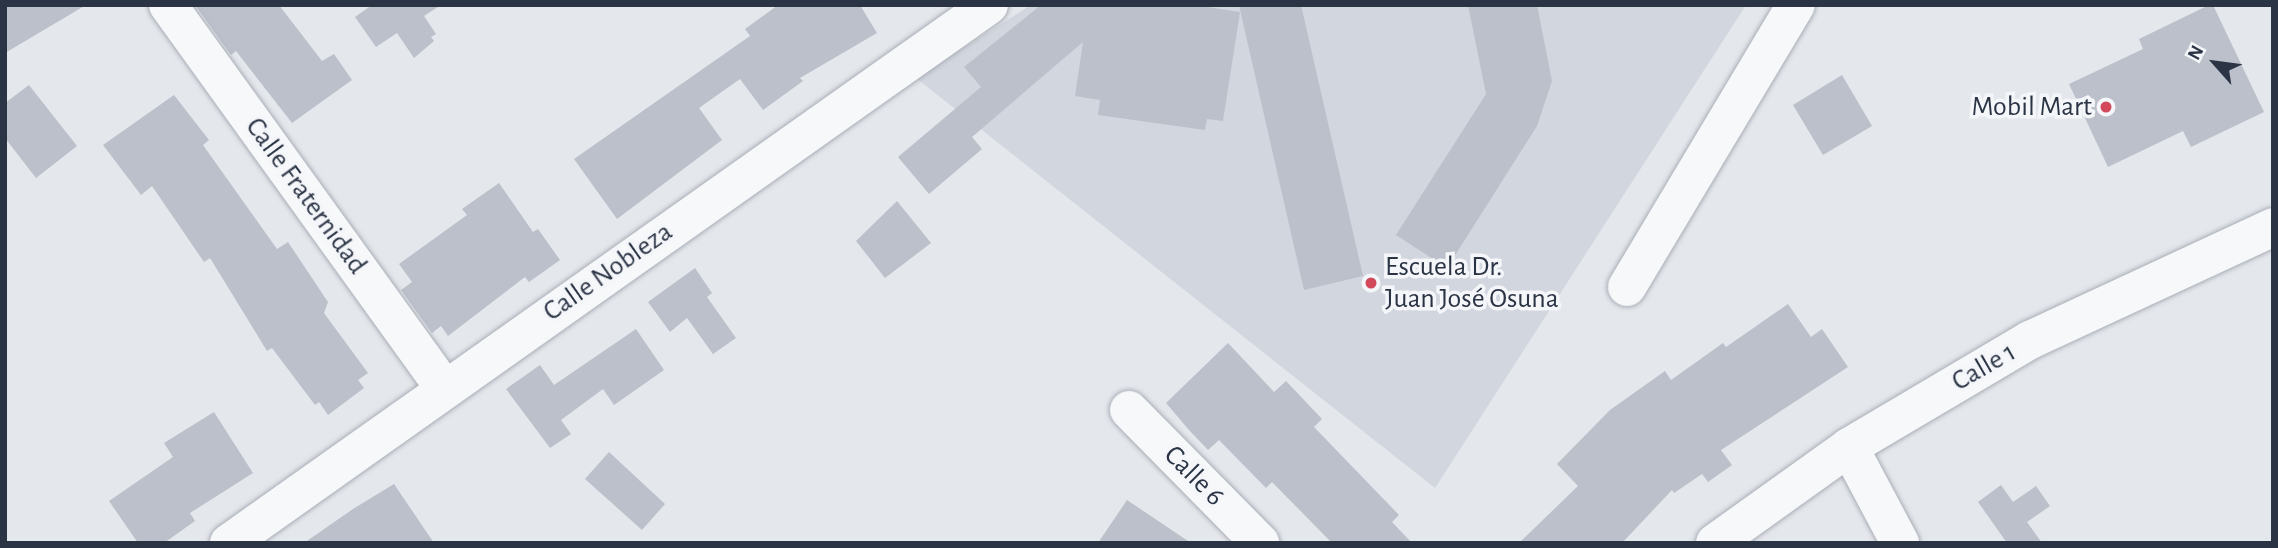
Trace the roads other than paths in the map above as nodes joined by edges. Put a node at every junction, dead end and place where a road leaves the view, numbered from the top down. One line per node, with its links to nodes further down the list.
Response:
1 (168, 5): 6 (street, Calle Fraternidad)
2 (989, 5): 6 (street, Calle Nobleza)
3 (1796, 5): 5 (street)
4 (2273, 227): 8 (street, Calle 1)
5 (1627, 287)
6 (444, 387): 9 (street, Calle Nobleza)
7 (1129, 410): 10 (street, Calle 6)
8 (1849, 447): 11 (street, Calle 1); 12 (street)
9 (229, 543)
10 (1260, 543)
11 (1715, 543)
12 (1900, 543)

